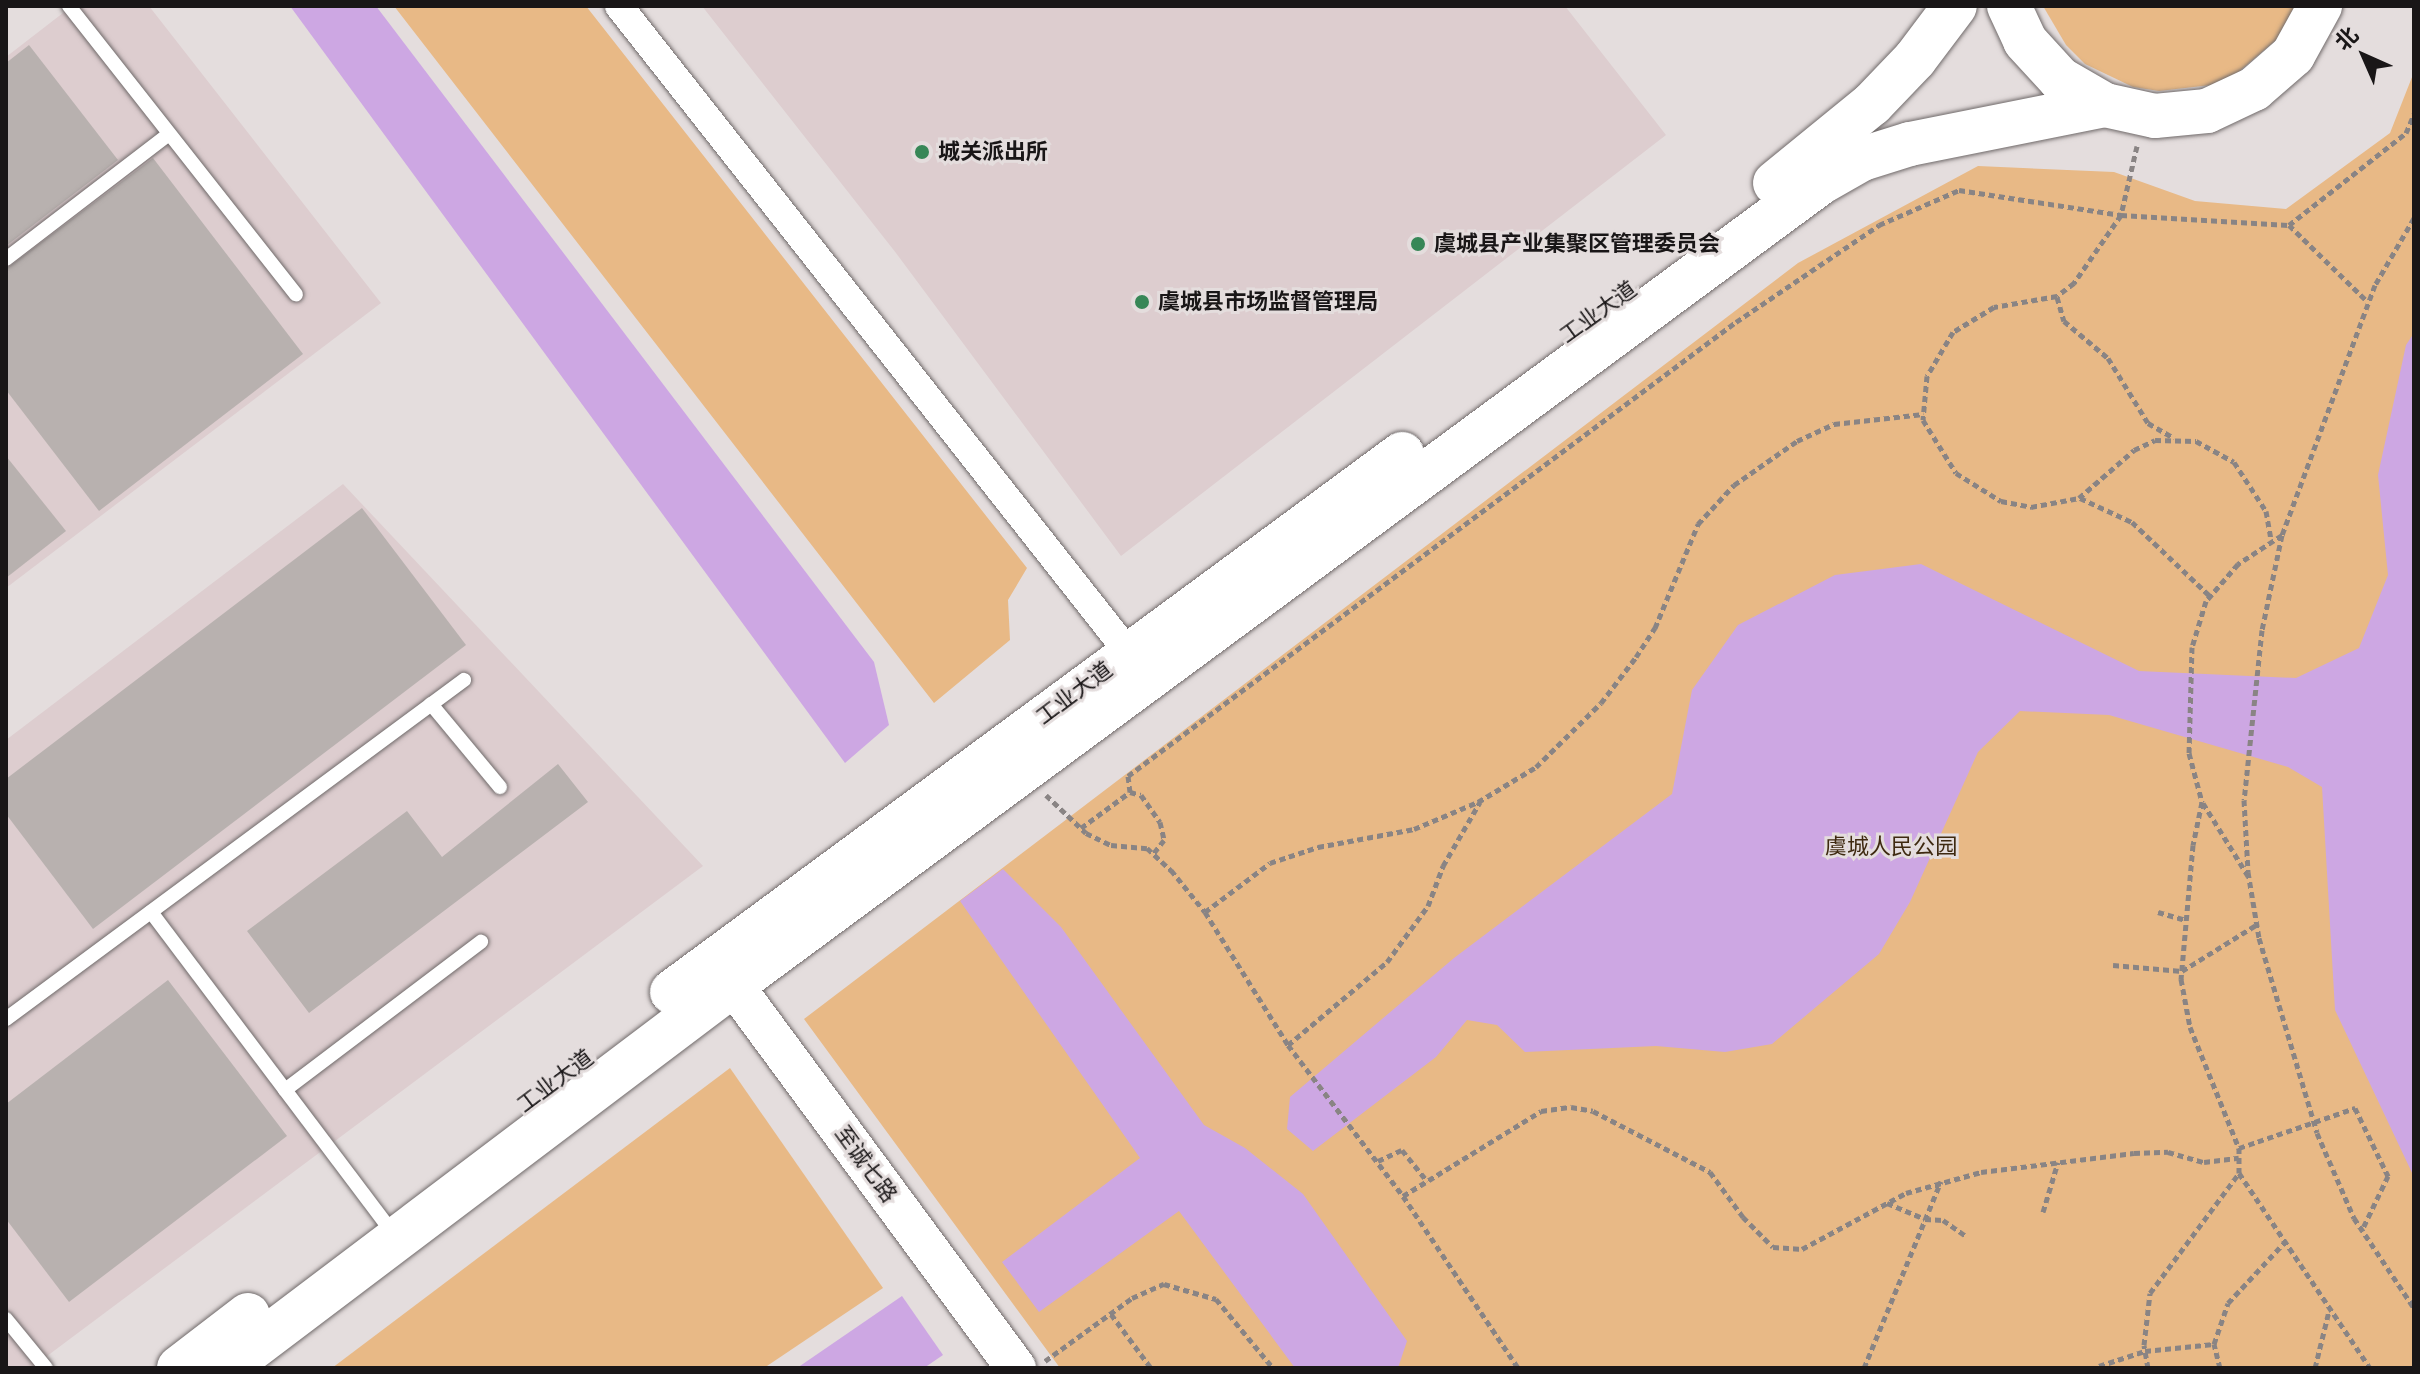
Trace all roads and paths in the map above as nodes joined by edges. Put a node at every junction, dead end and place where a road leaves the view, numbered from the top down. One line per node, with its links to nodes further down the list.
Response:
1 (69, 6): 9 (lane)
2 (619, 6): 24 (street)
3 (1955, 6): 24 (main road, 工业大道)
4 (2009, 6): 6 (main road)
5 (2321, 7): 6 (main road)
6 (2123, 110): 11 (path); 27 (main road)
7 (2414, 114): 8 (path)
8 (2406, 133): 10 (path); 13 (path)
9 (169, 134): 14 (lane); 15 (lane)
10 (2414, 139)
11 (2121, 215): 13 (path); 16 (path); 29 (path)
12 (2414, 218): 17 (path)
13 (2289, 225): 17 (path)
14 (6, 259)
15 (296, 294)
16 (2057, 296): 18 (path); 19 (path)
17 (2368, 302): 21 (path)
18 (1923, 414): 20 (path); 30 (path)
19 (2175, 438): 20 (path); 22 (path)
20 (2079, 498): 23 (path)
21 (2282, 535): 22 (path); 34 (path)
22 (2271, 539): 23 (path)
23 (2210, 596): 31 (path)
24 (1128, 652): 43 (main road, 工业大道)
25 (464, 680): 26 (lane)
26 (431, 704): 28 (lane); 35 (lane)
27 (1022, 771): 32 (path); 43 (main road)
28 (500, 787)
29 (1130, 792): 32 (path); 33 (path)
30 (1483, 799): 36 (path); 45 (path)
31 (2202, 802): 34 (path); 38 (path)
32 (1081, 828): 33 (path)
33 (1153, 854): 36 (path)
34 (2248, 878): 39 (path)
35 (151, 912): 44 (lane); 46 (lane)
36 (1205, 912): 45 (path)
37 (2158, 912): 38 (path)
38 (2186, 920): 42 (path)
39 (2256, 925): 42 (path); 47 (path)
40 (481, 942): 46 (lane)
41 (2113, 965): 42 (path)
42 (2182, 971): 48 (path)
43 (724, 972): 59 (main road, 工业大道); 73 (main road, 至诚七路)
44 (6, 1019)
45 (1288, 1045): 50 (path)
46 (285, 1090): 59 (lane)
47 (2314, 1124): 48 (path); 60 (path); 60 (path)
48 (2239, 1148): 49 (path)
49 (2239, 1158): 51 (path); 52 (path)
50 (1377, 1162): 53 (path); 55 (path)
51 (2058, 1162): 54 (path); 57 (path)
52 (2239, 1173): 62 (path); 68 (path)
53 (1427, 1181): 55 (path); 56 (path)
54 (1941, 1181): 56 (path); 58 (path)
55 (1403, 1196): 77 (path)
56 (1886, 1203): 58 (path)
57 (2043, 1212)
58 (1925, 1219): 61 (path); 78 (path)
59 (389, 1226): 71 (main road, 工业大道); 72 (main road)
60 (2362, 1230): 63 (path)
61 (1966, 1236)
62 (2284, 1243): 64 (path); 67 (path)
63 (2414, 1308)
64 (2329, 1310): 81 (path); 82 (path)
65 (1111, 1314): 74 (path); 75 (path); 76 (path)
66 (6, 1319): 70 (lane)
67 (2214, 1344): 68 (path); 80 (path)
68 (2145, 1351): 69 (path); 79 (path)
69 (2099, 1366)
70 (46, 1368)
71 (179, 1368)
72 (226, 1368)
73 (1016, 1368)
74 (1034, 1368)
75 (1151, 1368)
76 (1273, 1368)
77 (1518, 1368)
78 (1864, 1368)
79 (2148, 1368)
80 (2220, 1368)
81 (2315, 1368)
82 (2370, 1368)

